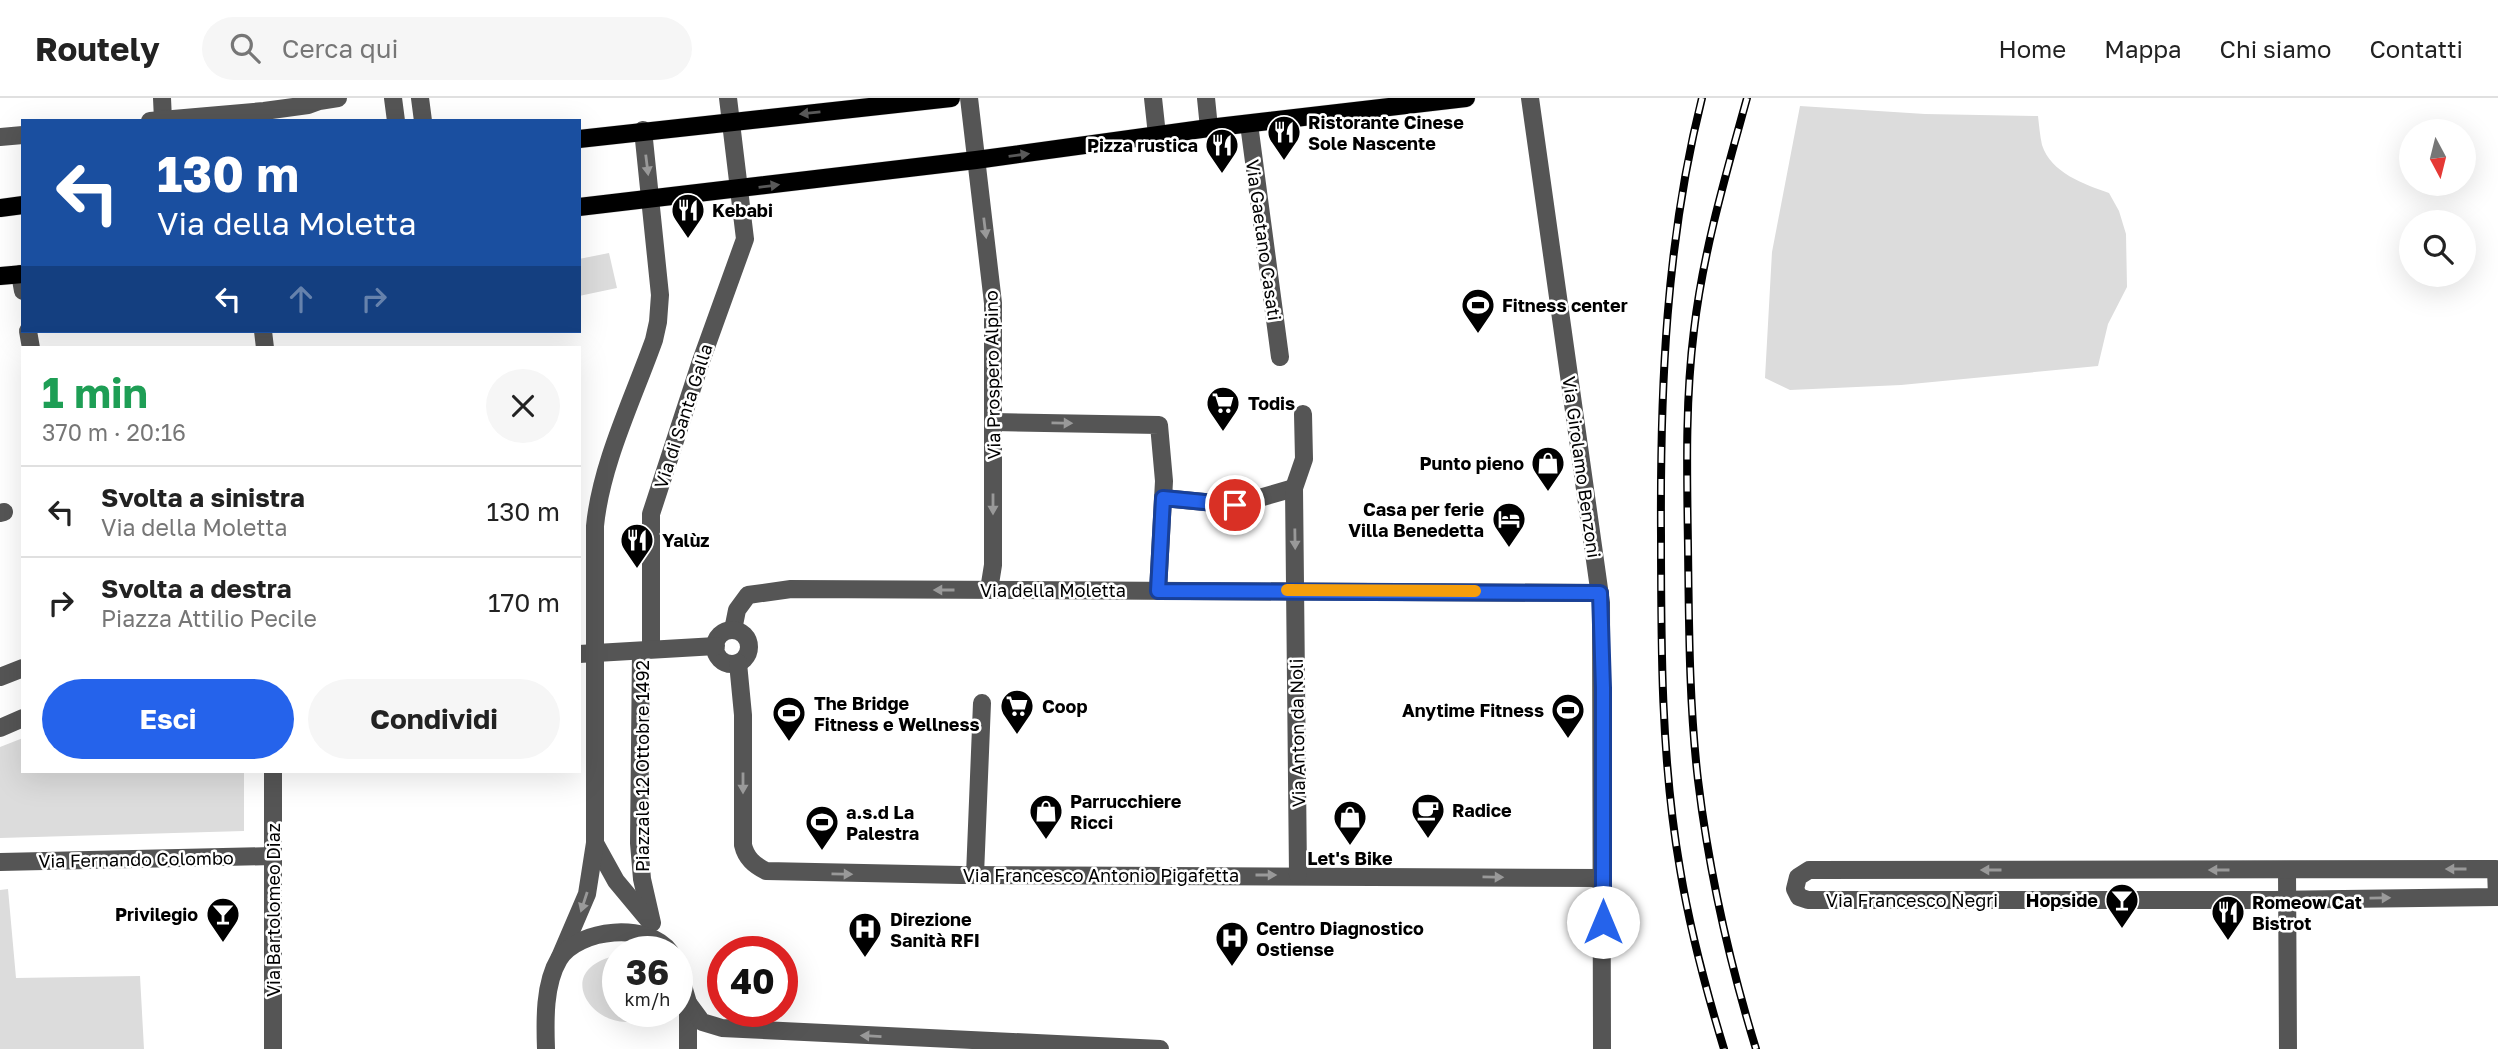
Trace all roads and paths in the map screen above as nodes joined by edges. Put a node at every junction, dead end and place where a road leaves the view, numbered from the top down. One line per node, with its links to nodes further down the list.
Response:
1 (162, 98): 14 (street)
2 (338, 98): 12 (street)
3 (393, 98): 16 (street)
4 (420, 98): 17 (street)
5 (728, 98): 18 (street, Via di Santa Galla)
6 (951, 98): 18 (main road, one-way to 18)
7 (968, 98): 26 (street, Via Prospero Alpino)
8 (1153, 98): 23 (street)
9 (1206, 98): 20 (street)
10 (1466, 98): 19 (main road)
11 (1530, 98): 43 (street, Via Girolamo Benzoni)
12 (319, 99): 13 (street)
13 (264, 116): 15 (street)
14 (157, 119)
15 (210, 119)
16 (396, 119)
17 (423, 119)
18 (731, 121): 21 (main road); 27 (street, Via di Santa Galla)
19 (1249, 124): 20 (main road); 34 (street, Via Gaetano Casati)
20 (1209, 128): 23 (main road)
21 (643, 131): 25 (main road); 28 (street, one-way to 28)
22 (21, 135): 24 (street)
23 (1157, 135): 26 (main road, one-way to 23)
24 (0, 138)
25 (581, 139)
26 (976, 160): 27 (main road, one-way to 26); 36 (street, Via Prospero Alpino, one-way to 36)
27 (739, 189): 28 (main road); 46 (street, Via di Santa Galla)
28 (651, 199): 30 (main road); 39 (street)
29 (21, 205): 31 (main road)
30 (581, 207)
31 (0, 208)
32 (0, 276): 33 (main road)
33 (21, 279)
34 (1280, 357)
35 (1303, 414): 37 (street, Via Anton da Noli)
36 (994, 422): 38 (street, one-way to 38); 40 (street, Via Prospero Alpino, one-way to 40)
37 (1294, 488): 38 (street); 41 (street, Via Anton da Noli, one-way to 41)
38 (1163, 498): 42 (street)
39 (587, 526): 47 (street)
40 (989, 590): 42 (street, Via della Moletta); 44 (street, Via della Moletta, one-way to 44)
41 (1296, 590): 42 (street, Via della Moletta); 43 (street, Via della Moletta); 60 (street, Via Anton da Noli)
42 (1158, 591)
43 (1600, 593): 61 (street, Via Girolamo Benzoni)
44 (733, 630): 45 (street); 48 (street)
45 (716, 646): 46 (street); 48 (street)
46 (646, 650): 47 (street); 64 (street, Piazzale 12 Ottobre 1492)
47 (588, 654): 55 (street, Piazzale 12 Ottobre 1492)
48 (738, 663): 59 (street, Via Francesco Antonio Pigafetta, one-way to 59)
49 (21, 669): 50 (street)
50 (0, 677)
51 (982, 703): 59 (street)
52 (21, 719): 53 (street)
53 (0, 728)
54 (273, 773): 56 (street, Via Bartolomeo Diaz)
55 (595, 843): 64 (street, Piazzale 12 Ottobre 1492); 67 (street, Piazzale 12 Ottobre 1492, one-way to 67)
56 (272, 856): 57 (street, Via Fernando Colombo); 70 (street, Via Bartolomeo Diaz)
57 (0, 862)
58 (2287, 870): 62 (street, Via Francesco Negri, one-way to 58); 63 (street); 63 (street, Via Francesco Negri, one-way to 63)
59 (975, 875): 60 (street, Via Francesco Antonio Pigafetta, one-way to 60)
60 (1298, 875): 61 (street, Via Francesco Antonio Pigafetta, one-way to 61)
61 (1602, 878): 74 (street, Via Girolamo Benzoni)
62 (2497, 897): 63 (street, Via Francesco Negri, one-way to 62)
63 (2287, 900): 75 (street)
64 (652, 923): 66 (street, Piazzale 12 Ottobre 1492)
65 (642, 936): 67 (street, Piazzale 12 Ottobre 1492)
66 (660, 936)
67 (560, 957): 71 (street, Piazzale 12 Ottobre 1492)
68 (693, 1010): 73 (street, one-way to 68)
69 (688, 1027): 72 (street)
70 (273, 1049)
71 (546, 1049)
72 (688, 1049)
73 (1160, 1049)
74 (1602, 1049)
75 (2288, 1049)

